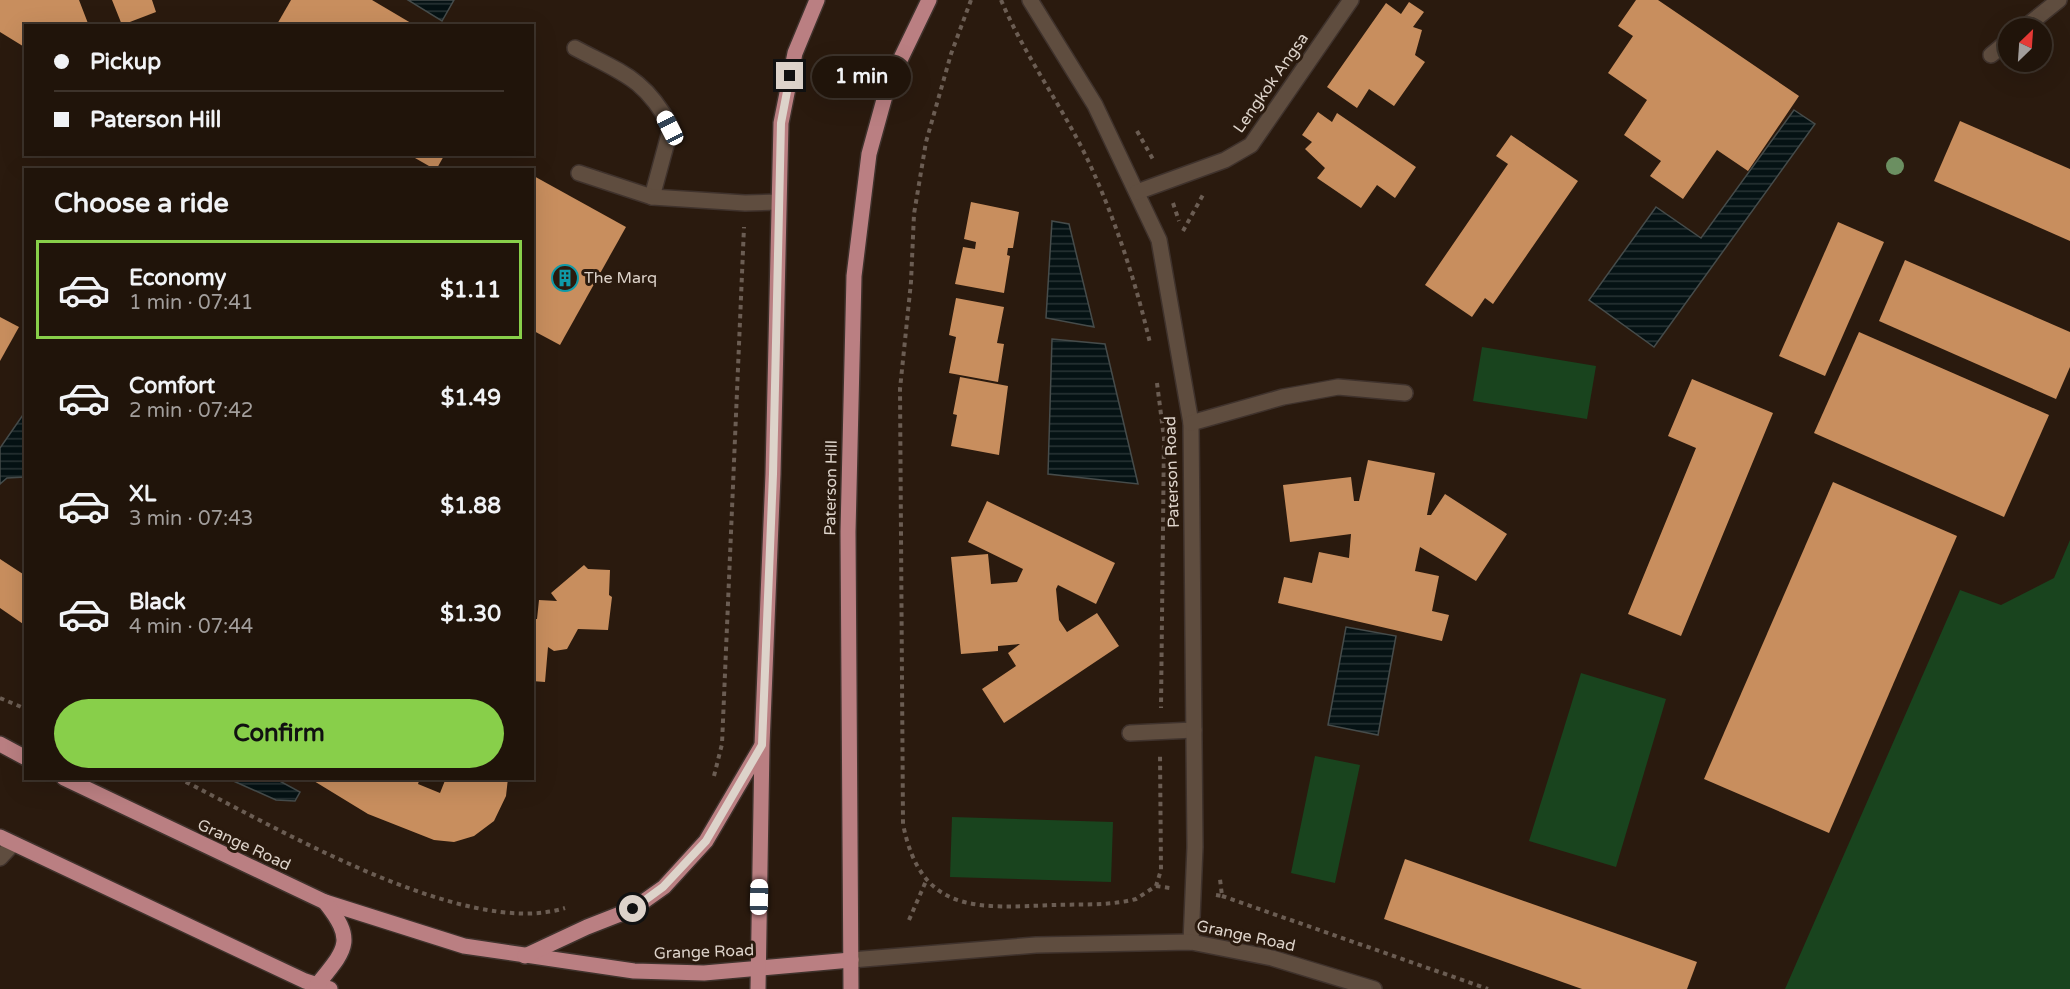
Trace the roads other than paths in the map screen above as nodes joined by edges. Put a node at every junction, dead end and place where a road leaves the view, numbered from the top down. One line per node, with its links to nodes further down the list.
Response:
1 (817, 0): 13 (main road)
2 (929, 0): 27 (main road, Paterson Hill)
3 (1030, 0): 11 (street, Paterson Road)
4 (1350, 0): 11 (street, Lengkok Angsa)
5 (2059, 0): 6 (street)
6 (2036, 18)
7 (575, 48): 12 (street)
8 (1998, 49): 9 (street)
9 (1991, 55)
10 (579, 173): 12 (street)
11 (1137, 192): 15 (street, Paterson Road)
12 (652, 197): 13 (street)
13 (778, 202): 19 (main road)
14 (1405, 393): 15 (street)
15 (1191, 423): 16 (street, Paterson Road)
16 (1194, 730): 17 (street); 25 (street, Paterson Road)
17 (1130, 733)
18 (0, 744): 20 (main road)
19 (762, 745): 26 (main road); 28 (main road)
20 (24, 757)
21 (73, 781): 24 (main road, Grange Road)
22 (7, 840): 23 (street); 29 (main road)
23 (0, 858)
24 (324, 902): 26 (main road, Grange Road); 29 (main road)
25 (1191, 942): 27 (street, Grange Road); 32 (street, Grange Road)
26 (525, 956): 28 (main road, Grange Road)
27 (851, 960): 28 (main road, Grange Road); 31 (main road, Paterson Hill)
28 (758, 968): 30 (main road)
29 (312, 986)
30 (758, 989)
31 (851, 989)
32 (1374, 989)

